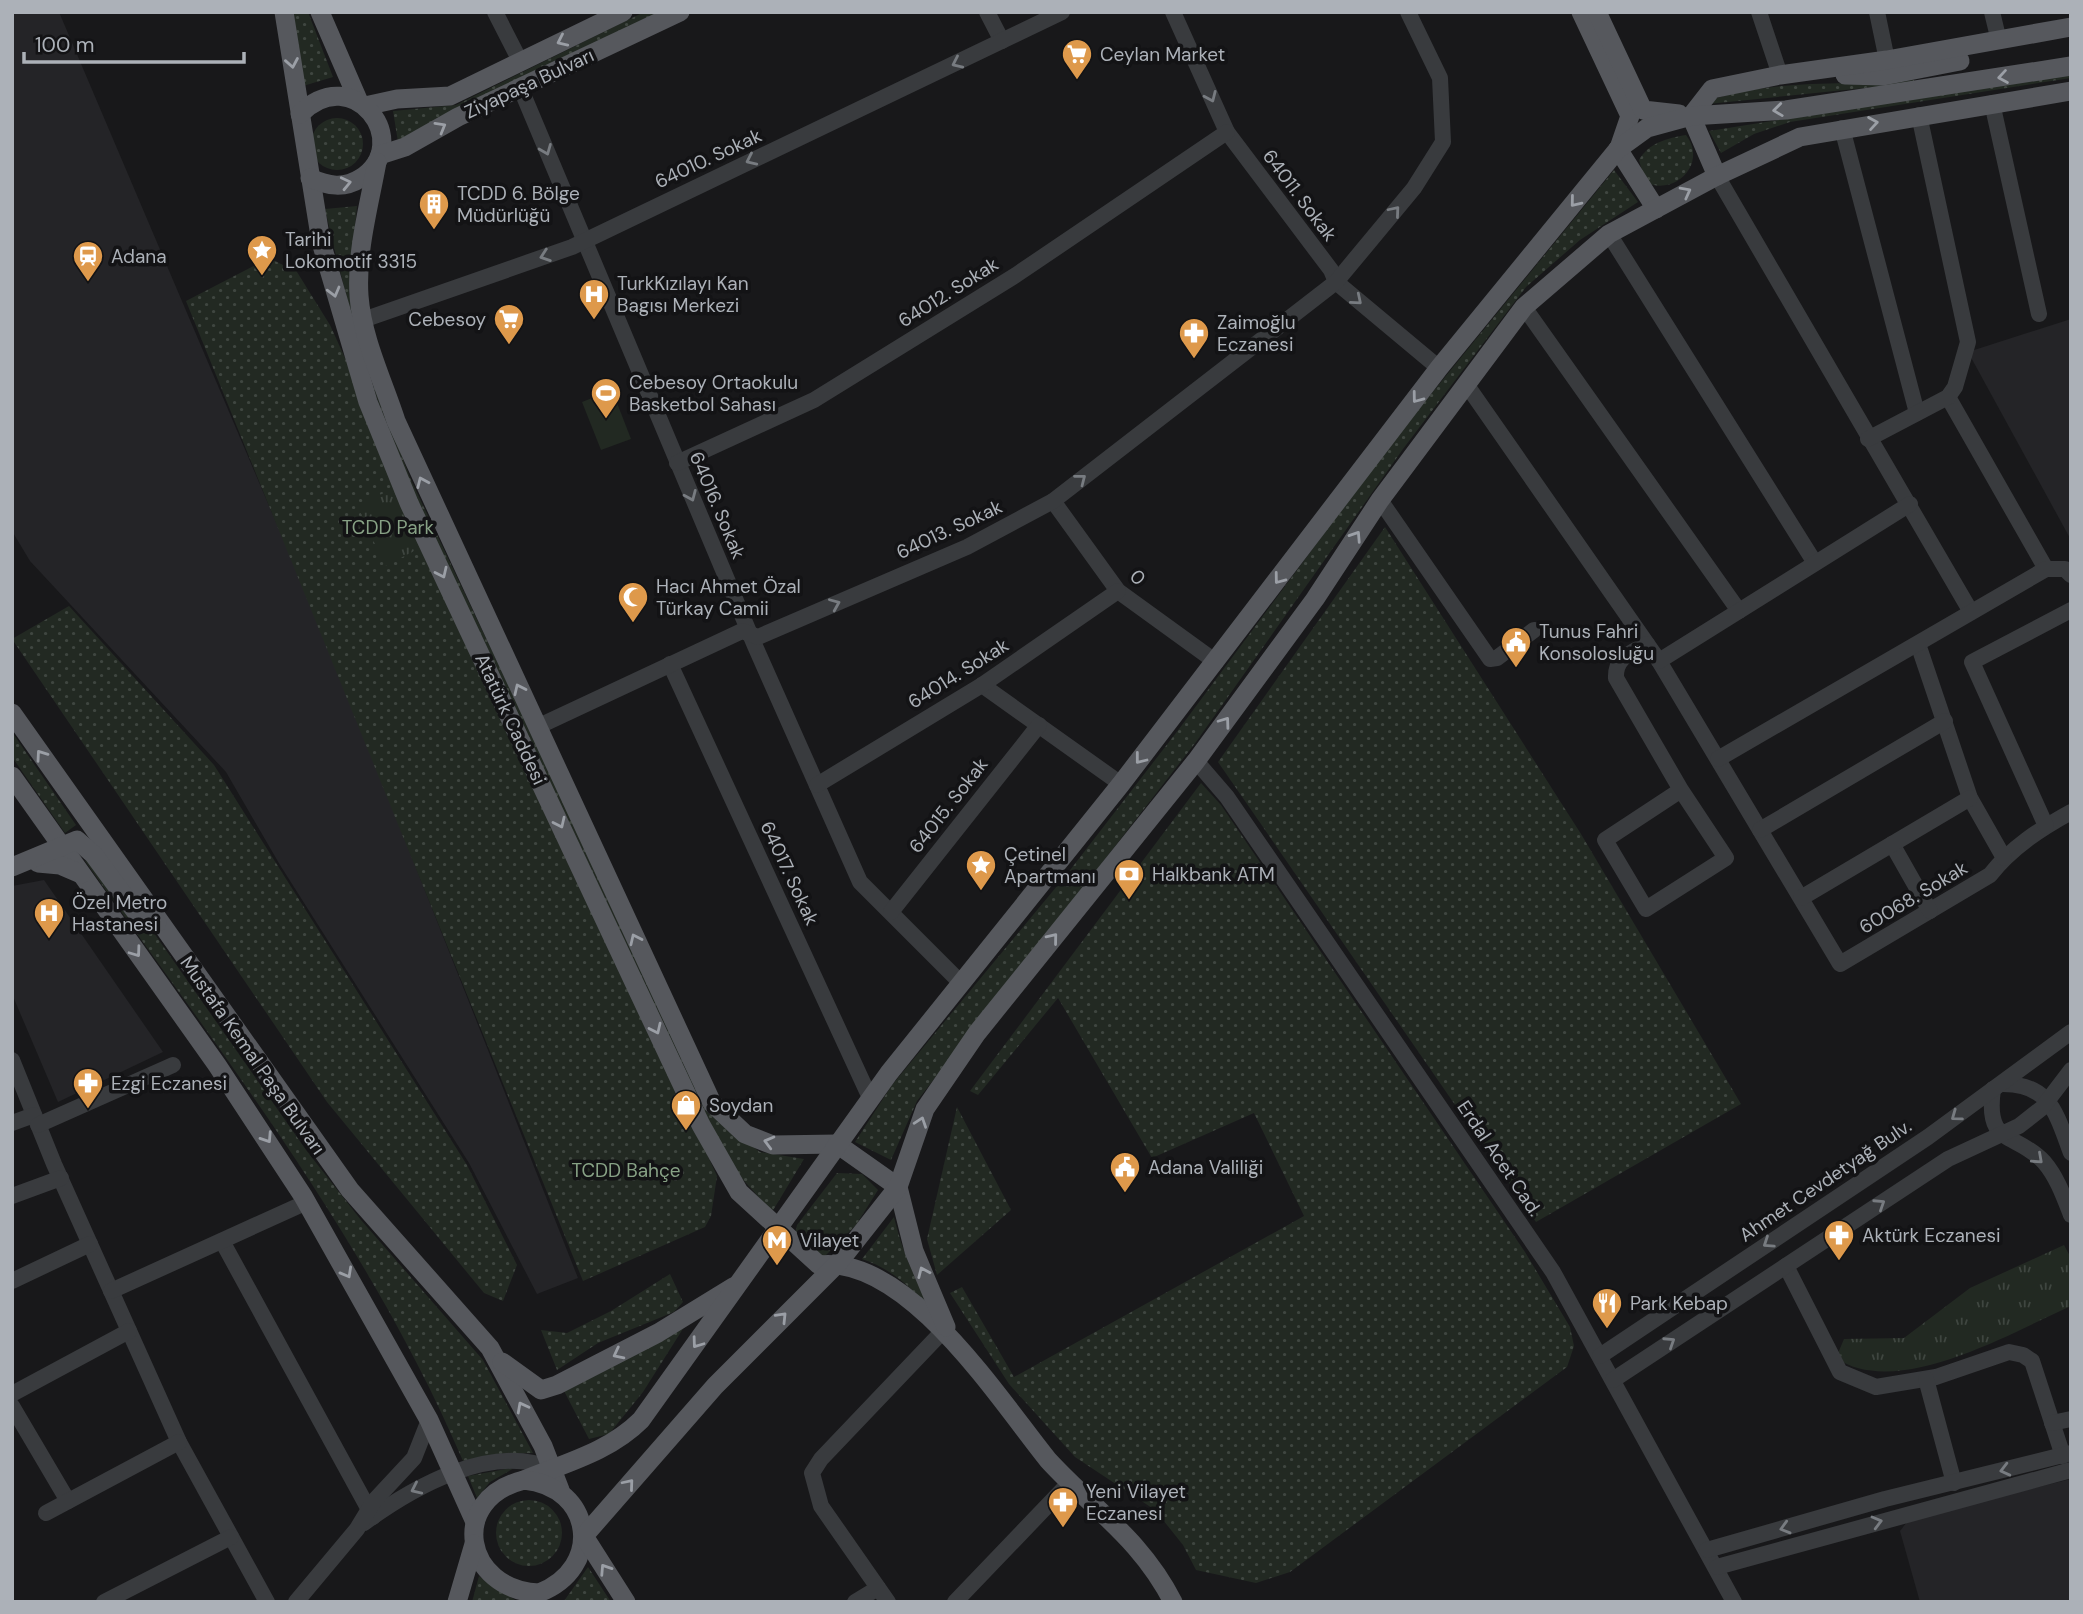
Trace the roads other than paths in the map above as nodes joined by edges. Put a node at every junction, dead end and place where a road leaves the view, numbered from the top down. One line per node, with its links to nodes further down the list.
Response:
1 (284, 12): 27 (main road, one-way to 27)
2 (320, 12): 26 (main road)
3 (495, 12): 20 (street)
4 (623, 12): 20 (main road, Ziyapaşa Bulvarı, one-way to 20)
5 (680, 12): 23 (main road, Ziyapaşa Bulvarı)
6 (987, 12): 17 (street)
7 (1062, 12): 17 (street, 64010. Sokak)
8 (1173, 12): 31 (street, 64011. Sokak, one-way to 31)
9 (1408, 12): 39 (street, 64013. Sokak, one-way to 9)
10 (1581, 12): 32 (main road)
11 (1597, 12): 29 (main road)
12 (1759, 12): 22 (street)
13 (1877, 12): 19 (street)
14 (1992, 12): 18 (street)
15 (2071, 27): 18 (main road)
16 (2071, 38): 22 (main road)
17 (1002, 41): 38 (street, 64010. Sokak, one-way to 38)
18 (1999, 41): 19 (main road)
19 (1886, 60): 22 (main road)
20 (520, 61): 26 (main road, Ziyapaşa Bulvarı)
21 (2071, 66): 29 (main road, one-way to 29)
22 (1780, 75): 29 (main road)
23 (520, 87): 33 (main road, Ziyapaşa Bulvarı, one-way to 23); 38 (street, 64016. Sokak, one-way to 38)
24 (2071, 91): 25 (main road)
25 (1992, 103): 28 (main road); 41 (street)
26 (362, 104): 27 (main road); 33 (main road)
27 (300, 114): 35 (main road)
28 (1919, 115): 30 (main road, one-way to 28); 45 (street)
29 (1690, 116): 32 (main road); 34 (main road)
30 (1842, 128): 34 (main road); 46 (street)
31 (1227, 132): 39 (street, 64011. Sokak); 48 (street, 64012. Sokak)
32 (1618, 149): 36 (main road); 43 (main road, one-way to 43)
33 (378, 159): 35 (main road, one-way to 33); 42 (main road, Atatürk Caddesi)
34 (1717, 176): 36 (main road, one-way to 34); 47 (street)
35 (310, 178): 111 (main road, Atatürk Caddesi, one-way to 111)
36 (1656, 209): 37 (main road)
37 (1609, 234): 40 (main road); 52 (street)
38 (583, 240): 42 (street, 64010. Sokak, one-way to 42); 48 (street, 64016. Sokak)
39 (1336, 282): 43 (street, 64011. Sokak, one-way to 43); 50 (street, 64013. Sokak, one-way to 39)
40 (1524, 307): 44 (main road); 57 (street)
41 (2039, 314)
42 (363, 320): 70 (main road, Atatürk Caddesi, one-way to 42)
43 (1439, 368): 64 (main road, one-way to 64)
44 (1466, 384): 49 (main road); 61 (street)
45 (1948, 397): 46 (street); 53 (street)
46 (1917, 413): 47 (street)
47 (1868, 439): 51 (street)
48 (677, 463): 60 (street, 64016. Sokak, one-way to 60)
49 (1380, 500): 59 (street); 72 (main road, one-way to 49)
50 (1052, 501): 55 (street, 0); 60 (street, 64013. Sokak, one-way to 50)
51 (1910, 504): 52 (street); 58 (street)
52 (1815, 564): 57 (street)
53 (2046, 569): 54 (street); 58 (street)
54 (2071, 575)
55 (1118, 591): 64 (street, 0); 66 (street, 64014. Sokak)
56 (2071, 610): 81 (street)
57 (1739, 611): 63 (street)
58 (1972, 612): 62 (street)
59 (1534, 630)
60 (750, 634): 65 (street, 64013. Sokak); 76 (street, 64016. Sokak)
61 (1647, 644): 63 (street); 77 (street)
62 (1918, 644): 68 (street); 71 (street)
63 (1659, 660): 71 (street)
64 (1216, 662): 75 (main road, one-way to 75)
65 (670, 664): 70 (street, 64013. Sokak); 99 (street, 64017. Sokak)
66 (982, 685): 69 (street); 76 (street, 64014. Sokak)
67 (12, 713): 74 (main road, Mustafa Kemal Paşa Bulvarı, one-way to 67)
68 (1945, 721): 78 (street); 82 (street)
69 (1039, 725): 75 (street); 91 (street, 64015. Sokak)
70 (537, 727): 104 (main road, Atatürk Caddesi, one-way to 70)
71 (1718, 759): 82 (street)
72 (1196, 761): 107 (main road, one-way to 72); 122 (street, Erdal Acet Cad.)
73 (12, 776): 80 (main road, Mustafa Kemal Paşa Bulvarı)
74 (58, 779): 84 (main road); 92 (main road, Mustafa Kemal Paşa Bulvarı)
75 (1121, 784): 93 (main road)
76 (817, 785): 91 (street, 64016. Sokak)
77 (1681, 790): 77 (street)
78 (1970, 798): 83 (street); 85 (street)
79 (2071, 812): 81 (street, 60068. Sokak)
80 (42, 818): 84 (main road, Mustafa Kemal Paşa Bulvarı); 86 (main road)
81 (2046, 826): 85 (street, 60068. Sokak)
82 (1760, 830): 89 (street)
83 (1892, 844): 89 (street); 90 (street)
84 (69, 847): 86 (main road); 88 (main road, Mustafa Kemal Paşa Bulvarı); 92 (main road)
85 (2004, 858): 90 (street, 60068. Sokak)
86 (36, 860): 87 (main road); 88 (main road)
87 (12, 869)
88 (81, 874): 109 (main road, Mustafa Kemal Paşa Bulvarı, one-way to 109)
89 (1801, 898): 90 (street, 60068. Sokak)
90 (1930, 911)
91 (891, 912): 93 (street, 64016. Sokak)
92 (161, 925): 121 (main road, Mustafa Kemal Paşa Bulvarı)
93 (962, 984): 99 (main road)
94 (2071, 1032): 98 (street, Ahmet Cevdetyağ Bulv.)
95 (173, 1065): 101 (street)
96 (14, 1067): 101 (street)
97 (2071, 1070): 100 (street)
98 (1997, 1087): 100 (street); 103 (street); 122 (street, Ahmet Cevdetyağ Bulv., one-way to 122)
99 (871, 1100): 104 (main road)
100 (2048, 1101): 103 (street); 105 (street)
101 (36, 1120): 102 (street); 106 (street)
102 (12, 1123)
103 (2002, 1136): 110 (street, one-way to 110); 115 (street, one-way to 103)
104 (837, 1144): 107 (main road); 111 (main road)
105 (2071, 1153)
106 (61, 1178): 108 (street); 113 (street)
107 (898, 1186): 114 (main road); 120 (main road, one-way to 107)
108 (12, 1196)
109 (311, 1208): 112 (street); 128 (main road, Mustafa Kemal Paşa Bulvarı, one-way to 128)
110 (2071, 1215)
111 (780, 1228): 114 (main road, Atatürk Caddesi); 117 (main road)
112 (222, 1241): 118 (street); 140 (street)
113 (90, 1244): 116 (street); 118 (street)
114 (838, 1263): 120 (main road, Atatürk Caddesi); 142 (main road, one-way to 114)
115 (1786, 1266): 123 (street); 124 (street, one-way to 115)
116 (12, 1281)
117 (740, 1283): 121 (main road, one-way to 121); 132 (main road, one-way to 132)
118 (111, 1291): 119 (street)
119 (129, 1331): 125 (street); 130 (street)
120 (946, 1333): 135 (main road); 147 (street)
121 (493, 1355): 132 (main road, one-way to 121)
122 (1600, 1356): 124 (street, Erdal Acet Cad.)
123 (1926, 1379): 129 (street); 136 (street)
124 (1613, 1380): 145 (street, Erdal Acet Cad.)
125 (12, 1395)
126 (12, 1406): 138 (street)
127 (2071, 1419): 129 (street)
128 (429, 1420): 133 (main road, Mustafa Kemal Paşa Bulvarı); 140 (street)
129 (2052, 1423): 131 (street)
130 (179, 1442): 138 (street); 143 (street)
131 (2068, 1460): 136 (street, one-way to 136); 146 (street, one-way to 131)
132 (552, 1469): 133 (street); 134 (main road); 137 (main road)
133 (454, 1474): 140 (street, one-way to 140); 141 (main road, Mustafa Kemal Paşa Bulvarı)
134 (524, 1480): 137 (main road); 141 (main road)
135 (1069, 1483): 156 (street); 157 (main road)
136 (1954, 1483): 145 (street, one-way to 145)
137 (560, 1490): 142 (main road)
138 (68, 1502): 139 (street)
139 (46, 1513)
140 (371, 1513): 151 (street)
141 (475, 1522): 144 (main road)
142 (584, 1536): 148 (main road); 153 (main road, one-way to 142)
143 (231, 1537): 149 (street); 150 (street)
144 (474, 1545): 148 (main road); 152 (main road)
145 (1707, 1550): 146 (street, Erdal Acet Cad.)
146 (1717, 1567): 158 (street, Erdal Acet Cad.)
147 (878, 1588): 154 (street); 155 (street)
148 (541, 1599)
149 (104, 1602)
150 (267, 1602)
151 (296, 1602)
152 (457, 1602)
153 (626, 1602)
154 (855, 1602)
155 (888, 1602)
156 (955, 1602)
157 (1173, 1602)
158 (1734, 1602)

